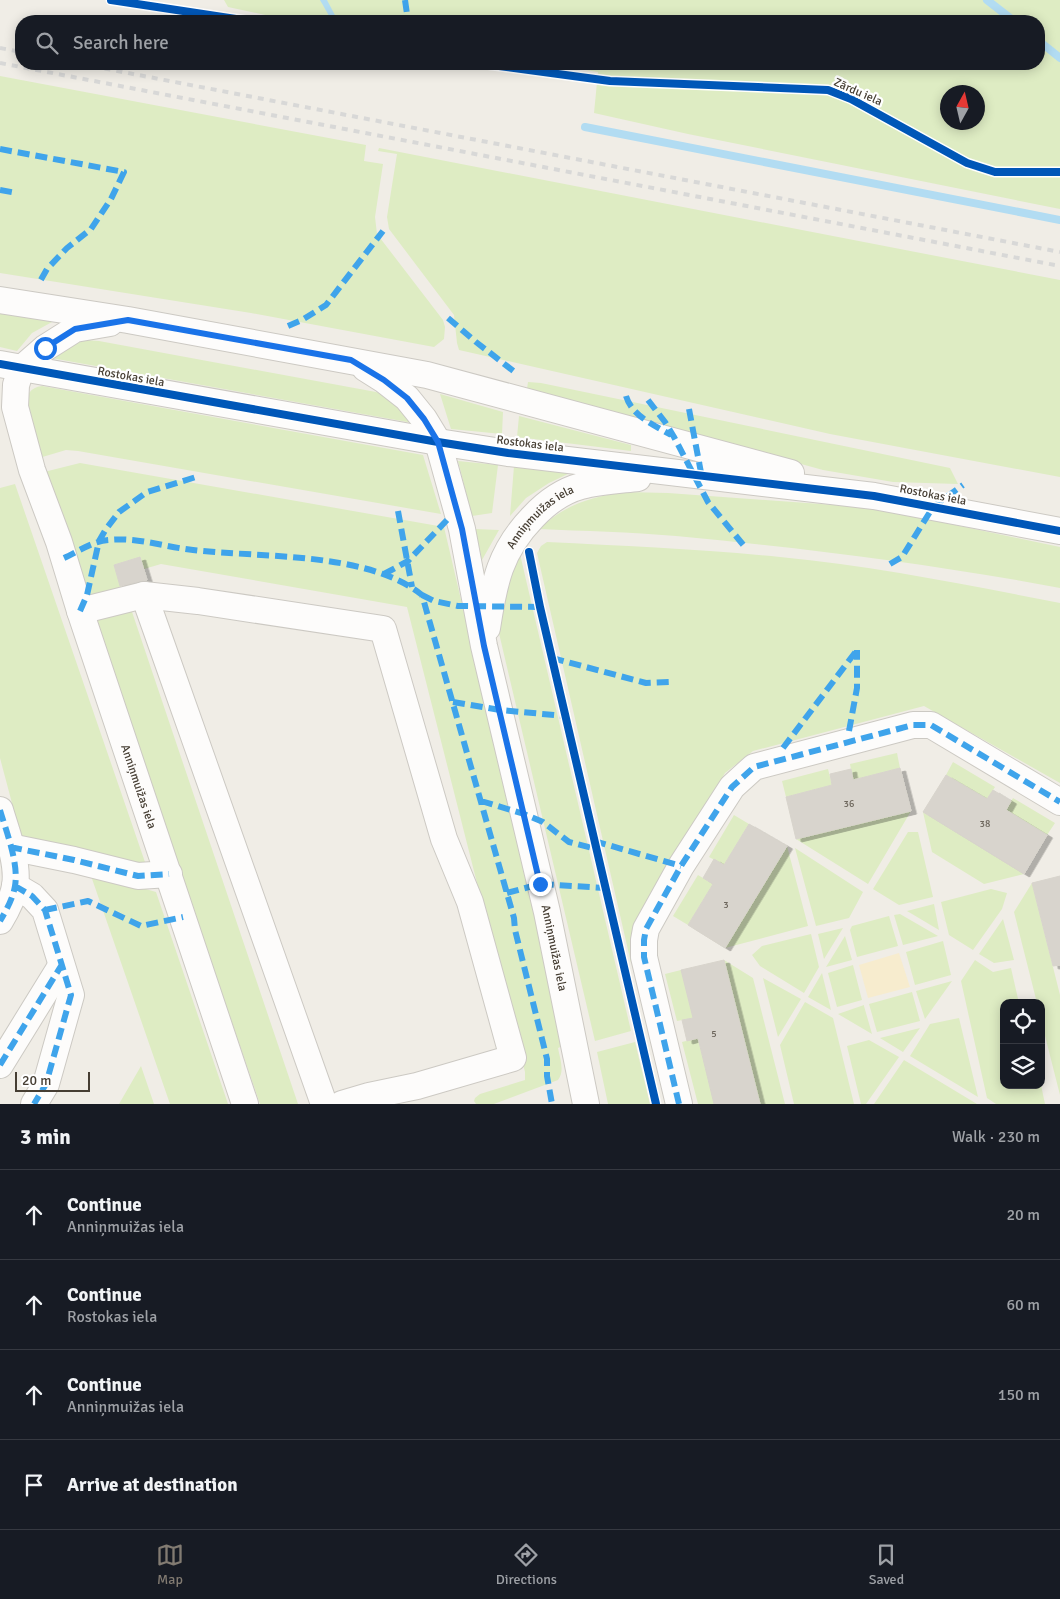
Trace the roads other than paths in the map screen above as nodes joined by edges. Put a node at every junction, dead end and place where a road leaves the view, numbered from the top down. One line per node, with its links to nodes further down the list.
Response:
1 (0, 300): 2 (street, Rostokas iela)
2 (128, 320): 3 (street, Rostokas iela); 4 (street)
3 (351, 360): 6 (street, Anniņmuižas iela); 9 (street, Rostokas iela)
4 (11, 367): 6 (street, Rostokas iela); 7 (street, Anniņmuižas iela)
5 (0, 427): 7 (street, Anniņmuižas iela)
6 (438, 442): 8 (street, Rostokas iela); 13 (street, Anniņmuižas iela)
7 (32, 470): 12 (street, Anniņmuižas iela)
8 (672, 472): 9 (street, Rostokas iela); 13 (street, Anniņmuižas iela)
9 (874, 496): 10 (street, Rostokas iela)
10 (1060, 530)
11 (144, 595): 12 (street); 22 (street); 26 (street)
12 (80, 611): 17 (street, Anniņmuižas iela)
13 (484, 646): 23 (street, Anniņmuižas iela)
14 (1060, 802): 28 (street)
15 (0, 810): 16 (street)
16 (10, 847): 17 (street); 18 (street)
17 (169, 874): 25 (street, Anniņmuižas iela)
18 (15, 886): 19 (street); 20 (street)
19 (0, 922)
20 (61, 966): 21 (street); 24 (street)
21 (0, 1065)
22 (392, 1098): 27 (street)
23 (581, 1103)
24 (34, 1104)
25 (245, 1104)
26 (324, 1104)
27 (342, 1104)
28 (679, 1104)

